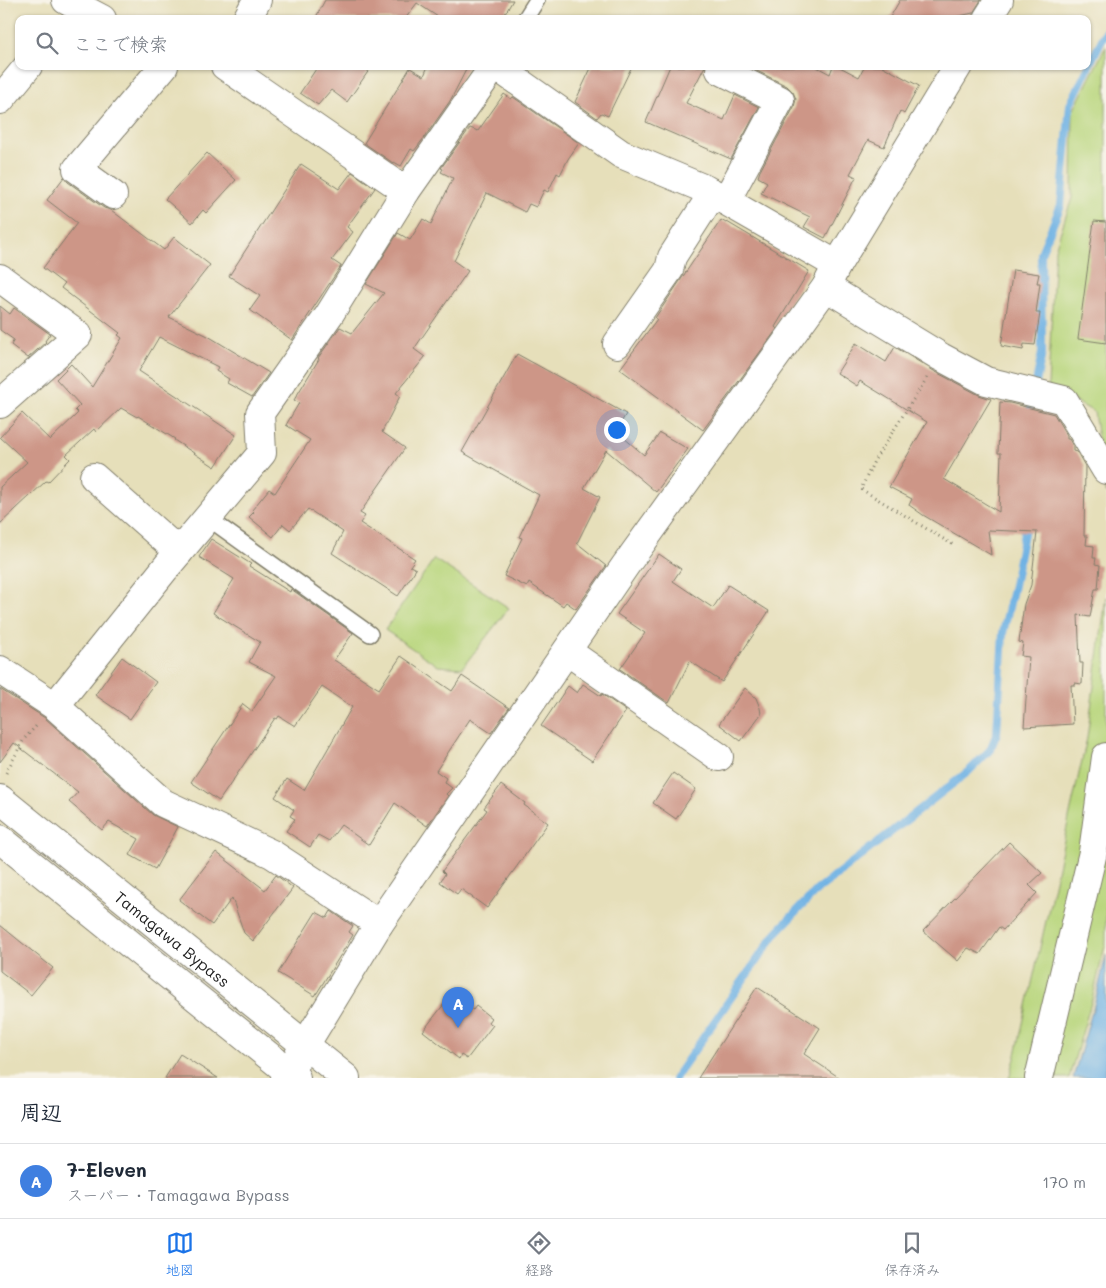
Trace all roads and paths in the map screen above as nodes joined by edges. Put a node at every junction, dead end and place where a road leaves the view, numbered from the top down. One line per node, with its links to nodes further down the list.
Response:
1 (257, 0): 6 (main road)
2 (537, 0): 7 (lane)
3 (999, 0): 8 (main road)
4 (70, 8): 5 (main road)
5 (90, 15)
6 (249, 15)
7 (528, 15)
8 (990, 15)
9 (25, 70): 16 (main road)
10 (161, 70): 18 (main road)
11 (231, 70): 17 (main road)
12 (492, 70): 17 (main road)
13 (501, 70): 19 (main road)
14 (720, 70): 19 (main road)
15 (956, 70): 20 (main road)
16 (0, 100)
17 (406, 191): 27 (main road)
18 (113, 195)
19 (719, 197): 20 (main road); 22 (main road)
20 (831, 276): 23 (main road); 31 (main road)
21 (0, 278): 24 (main road)
22 (617, 344)
23 (941, 357): 25 (main road); 28 (path)
24 (0, 404)
25 (1106, 470)
26 (94, 478): 29 (main road)
27 (208, 518): 29 (main road); 30 (lane)
28 (955, 546)
29 (180, 552): 33 (main road)
30 (370, 634)
31 (567, 651): 34 (main road); 40 (main road)
32 (0, 670): 33 (main road)
33 (56, 706): 36 (path); 40 (main road)
34 (720, 757)
35 (1106, 757): 44 (main road)
36 (3, 786): 38 (main road, Tamagawa Bypass)
37 (0, 839): 39 (main road, Tamagawa Bypass)
38 (118, 895): 39 (main road); 41 (main road, Tamagawa Bypass)
39 (100, 919): 42 (main road, Tamagawa Bypass)
40 (378, 924): 41 (main road)
41 (304, 1044): 42 (main road); 43 (main road, Tamagawa Bypass)
42 (290, 1076)
43 (346, 1078)
44 (1039, 1078)

